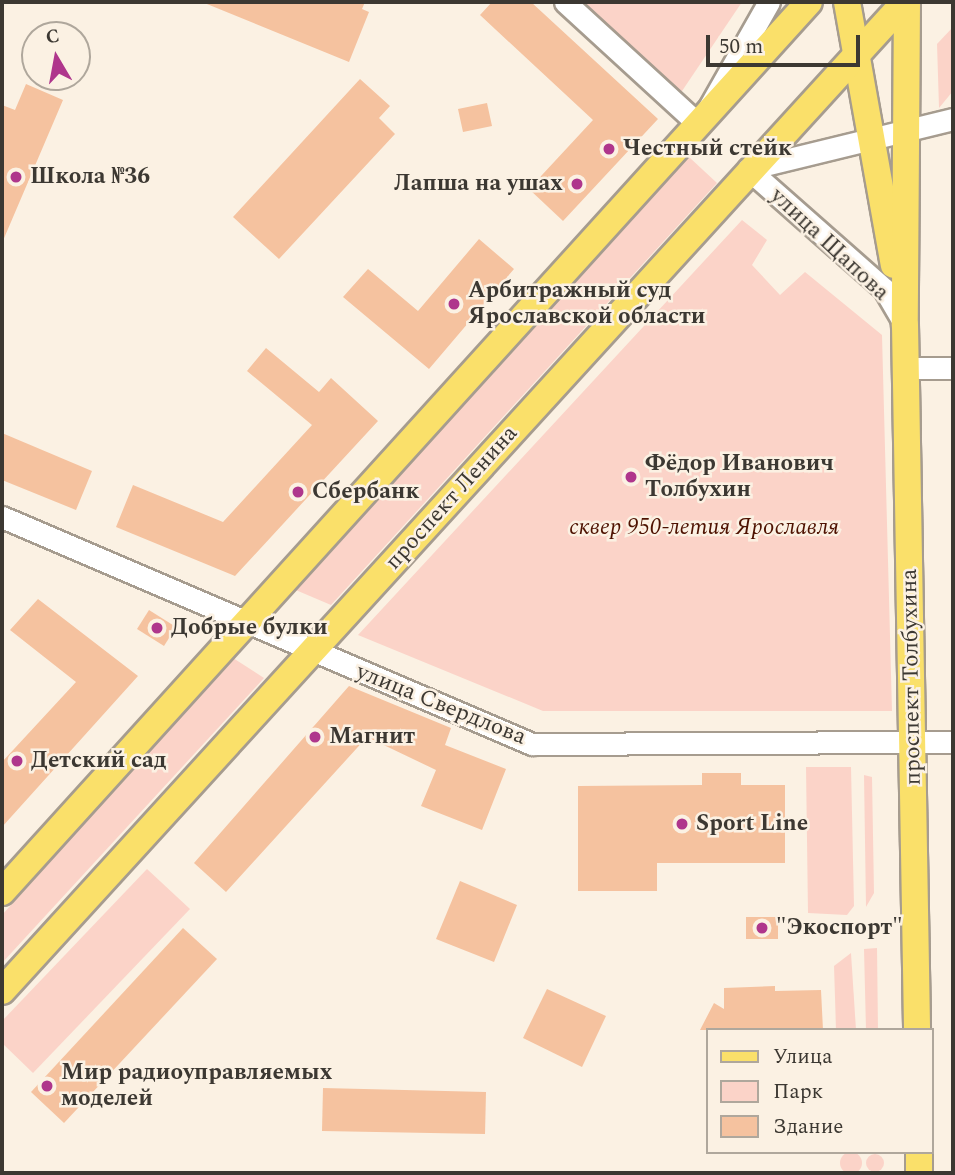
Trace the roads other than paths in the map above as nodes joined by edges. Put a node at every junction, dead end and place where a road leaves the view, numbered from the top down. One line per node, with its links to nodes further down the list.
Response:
1 (565, 2): 9 (street)
2 (769, 2): 9 (street)
3 (808, 2): 9 (main road)
4 (847, 2): 7 (main road, проспект Толбухина)
5 (855, 2): 6 (main road)
6 (905, 3): 7 (main road, проспект Ленина); 10 (main road, проспект Толбухина)
7 (856, 53): 11 (main road, проспект Толбухина); 12 (main road, проспект Ленина)
8 (953, 119): 10 (street)
9 (699, 125): 17 (main road)
10 (908, 131): 11 (street); 13 (main road, проспект Толбухина)
11 (871, 140): 12 (street); 13 (main road, проспект Толбухина)
12 (748, 169): 13 (street, улица Щапова); 18 (main road, проспект Ленина)
13 (905, 325): 14 (main road, проспект Толбухина)
14 (907, 368): 15 (street); 19 (main road, проспект Толбухина)
15 (953, 368)
16 (2, 517): 17 (street, улица Свердлова)
17 (245, 622): 18 (street, улица Свердлова); 21 (main road)
18 (313, 652): 19 (street, улица Свердлова); 22 (main road, проспект Ленина)
19 (912, 742): 20 (street, улица Свердлова); 23 (main road, проспект Толбухина)
20 (953, 742)
21 (2, 892)
22 (2, 991)
23 (917, 1028)
24 (919, 1154): 25 (main road)
25 (919, 1173)

